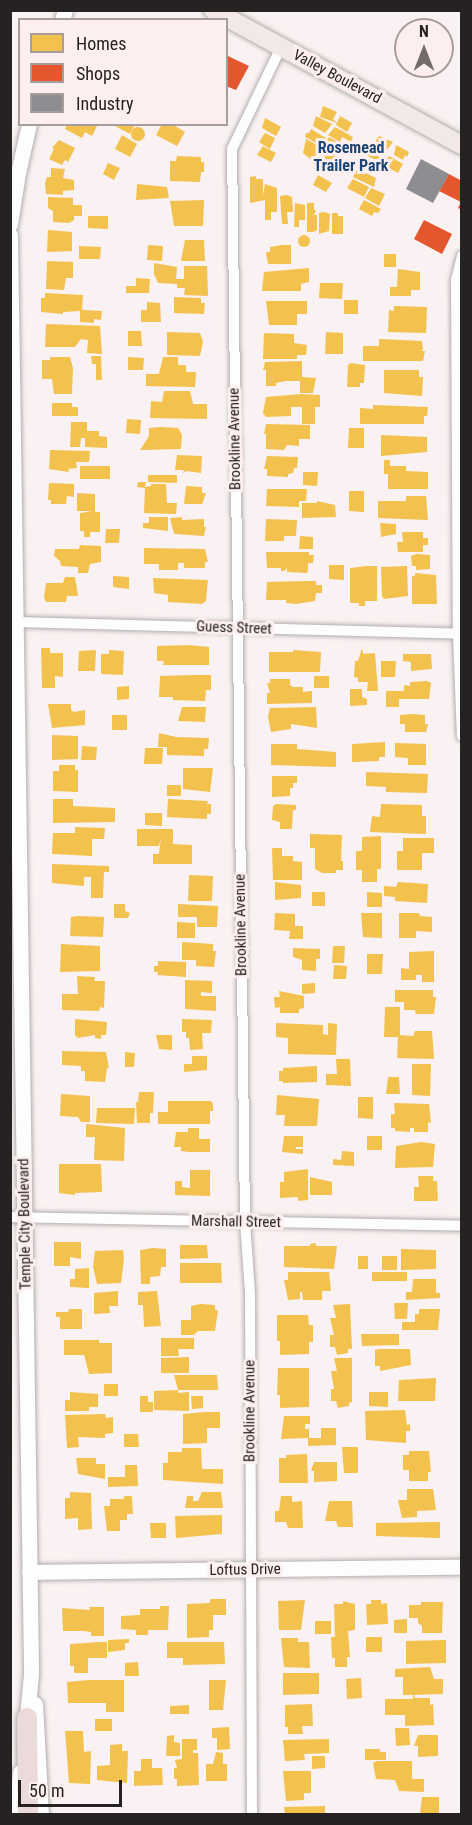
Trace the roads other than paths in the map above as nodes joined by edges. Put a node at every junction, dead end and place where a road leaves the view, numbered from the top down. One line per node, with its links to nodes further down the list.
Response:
1 (213, 10): 3 (main road, Valley Boulevard)
2 (228, 18): 4 (main road, Valley Boulevard)
3 (228, 18)
4 (281, 47): 6 (main road, Valley Boulevard); 11 (street, Brookline Avenue)
5 (29, 126): 7 (main road)
6 (462, 145)
7 (10, 224)
8 (10, 235): 10 (main road, Temple City Boulevard)
9 (462, 256): 12 (street)
10 (13, 622): 11 (street, Guess Street); 14 (main road, Temple City Boulevard)
11 (237, 628): 12 (street, Guess Street); 15 (street, Brookline Avenue)
12 (458, 634): 13 (street)
13 (462, 736)
14 (18, 1217): 15 (street, Marshall Street); 19 (main road, Temple City Boulevard)
15 (245, 1222): 16 (street, Marshall Street); 18 (street, Brookline Avenue)
16 (462, 1226)
17 (462, 1567): 18 (main road, Loftus Drive)
18 (251, 1569): 19 (main road, Loftus Drive); 25 (street, Brookline Avenue)
19 (29, 1572): 20 (main road, Temple City Boulevard)
20 (31, 1674): 21 (main road, Temple City Boulevard); 24 (main road, Temple City Boulevard)
21 (27, 1718): 22 (main road, Temple City Boulevard); 23 (highway)
22 (10, 1811)
23 (28, 1815)
24 (41, 1815)
25 (252, 1815)

